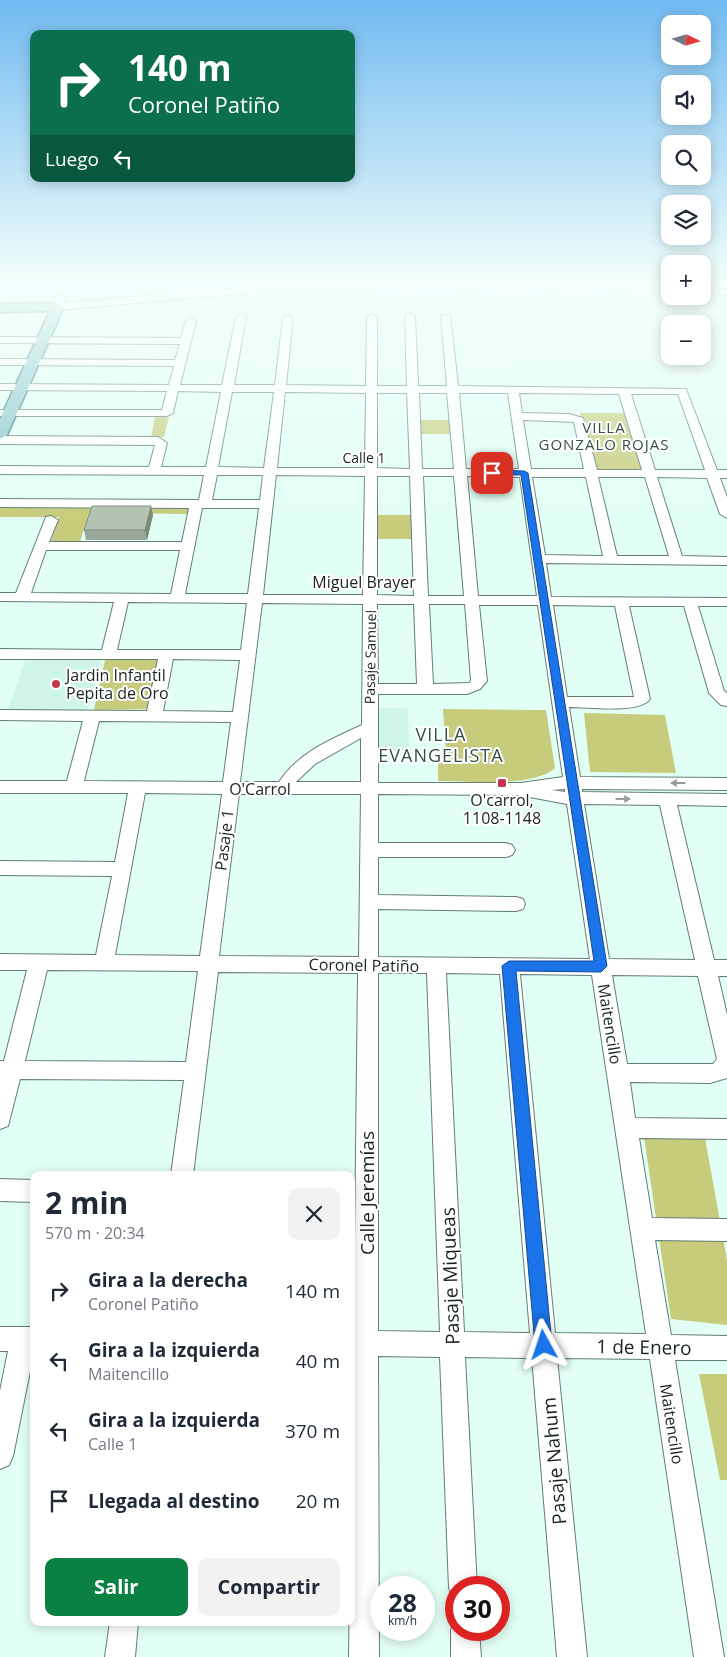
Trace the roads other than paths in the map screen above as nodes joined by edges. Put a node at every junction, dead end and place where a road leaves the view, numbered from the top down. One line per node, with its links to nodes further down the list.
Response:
1 (33, 362): 10 (main road)
2 (81, 362): 8 (street)
3 (233, 362): 12 (street)
4 (283, 362): 13 (street, Pasaje 1)
5 (372, 362): 14 (street, Pasaje Samuel)
6 (412, 362): 15 (street)
7 (450, 362): 16 (street)
8 (181, 363): 11 (street)
9 (0, 387): 10 (street)
10 (22, 387): 11 (street); 19 (main road)
11 (175, 388): 12 (street); 19 (street)
12 (228, 388): 13 (street); 25 (street)
13 (280, 388): 14 (street); 26 (street, Pasaje 1)
14 (372, 389): 15 (street); 27 (street, Pasaje Samuel)
15 (413, 389): 16 (street); 28 (street)
16 (452, 390): 17 (street); 29 (street)
17 (513, 390): 18 (street); 20 (street, Maitencillo)
18 (624, 391): 32 (street); 33 (street)
19 (5, 413): 21 (main road)
20 (517, 416): 30 (street, Maitencillo); 31 (street)
21 (0, 435)
22 (0, 440): 24 (street)
23 (0, 470): 24 (street, Calle 1)
24 (154, 471): 25 (street, Calle 1)
25 (212, 471): 26 (street, Calle 1); 36 (street)
26 (270, 472): 27 (street, Calle 1); 37 (street, Pasaje 1)
27 (371, 472): 28 (street, Calle 1); 51 (street, Pasaje Samuel)
28 (416, 472): 29 (street, Calle 1); 52 (street)
29 (460, 472): 30 (street, Calle 1); 53 (street)
30 (524, 473): 31 (street, Calle 1); 42 (street, Maitencillo)
31 (591, 473): 32 (street, Calle 1); 43 (street)
32 (650, 473): 33 (street, Calle 1); 44 (street)
33 (712, 474): 34 (street, Calle 1); 38 (street)
34 (727, 474)
35 (0, 503): 36 (street)
36 (200, 504): 37 (street); 41 (street)
37 (266, 504): 50 (street, Pasaje 1)
38 (727, 514)
39 (52, 520): 40 (street)
40 (42, 546): 41 (street); 47 (street)
41 (187, 546): 49 (street)
42 (538, 559): 43 (street); 54 (street, Maitencillo)
43 (611, 560): 44 (street)
44 (677, 561): 45 (street)
45 (727, 561)
46 (0, 597): 47 (street, Miguel Brayer)
47 (22, 597): 48 (street, Miguel Brayer)
48 (122, 598): 49 (street, Miguel Brayer); 59 (street)
49 (177, 598): 50 (street, Miguel Brayer)
50 (255, 599): 51 (street, Miguel Brayer); 61 (street, Pasaje 1)
51 (371, 599): 52 (street, Miguel Brayer); 62 (street, Pasaje Samuel)
52 (421, 600): 53 (street, Miguel Brayer); 63 (street)
53 (472, 600): 54 (street, Miguel Brayer); 63 (street)
54 (544, 600): 55 (street, Miguel Brayer); 65 (street, Maitencillo)
55 (621, 601): 56 (street, Miguel Brayer); 65 (street)
56 (690, 602): 57 (street, Miguel Brayer); 64 (street)
57 (727, 602)
58 (0, 654): 59 (street)
59 (108, 654): 60 (street)
60 (166, 655): 61 (street); 68 (street)
61 (248, 655): 69 (street, Pasaje 1)
62 (370, 689): 63 (street); 70 (street, Pasaje Samuel)
63 (425, 689)
64 (725, 700)
65 (560, 702): 78 (street, Maitencillo)
66 (0, 715): 67 (street)
67 (92, 716): 68 (street); 73 (street)
68 (154, 716): 69 (street)
69 (240, 716): 75 (street, Pasaje 1)
70 (369, 728): 76 (street); 77 (street, Pasaje Samuel)
71 (727, 784): 78 (street, O'Carrol, one-way to 78)
72 (0, 787): 73 (street, O'Carrol)
73 (74, 788): 74 (street, O'Carrol)
74 (138, 788): 75 (street, O'Carrol); 84 (street)
75 (231, 789): 76 (street, O'Carrol); 90 (street, Pasaje 1)
76 (283, 789): 77 (street, O'Carrol)
77 (370, 789): 78 (street, O'Carrol); 81 (street, Calle Jeremías)
78 (573, 791): 79 (street, O'Carrol, one-way to 79); 94 (street, Maitencillo)
79 (667, 800): 80 (street, O'Carrol); 95 (street)
80 (727, 800)
81 (369, 850): 82 (street); 85 (street, Calle Jeremías)
82 (506, 850)
83 (0, 868): 84 (street)
84 (122, 870): 89 (street)
85 (369, 902): 86 (street); 91 (street, Calle Jeremías)
86 (516, 904)
87 (0, 962): 88 (street, Coronel Patiño)
88 (39, 962): 89 (street, Coronel Patiño); 98 (street)
89 (104, 962): 90 (street, Coronel Patiño)
90 (209, 963): 91 (street, Coronel Patiño); 99 (street, Pasaje 1)
91 (369, 965): 92 (street, Coronel Patiño); 110 (street, Calle Jeremías)
92 (436, 965): 93 (street, Coronel Patiño); 111 (street, Pasaje Miqueas)
93 (509, 966): 94 (street, Coronel Patiño); 112 (street, Pasaje Nahum)
94 (601, 966): 95 (street, Coronel Patiño); 100 (street, Maitencillo)
95 (706, 968): 96 (street, Coronel Patiño); 97 (street)
96 (727, 968)
97 (727, 1060): 100 (street)
98 (6, 1070): 99 (street); 101 (street)
99 (195, 1071): 104 (street, Pasaje 1)
100 (617, 1073): 102 (street, Maitencillo)
101 (0, 1119)
102 (626, 1128): 103 (street); 107 (street, Maitencillo)
103 (727, 1129)
104 (182, 1171)
105 (0, 1190): 106 (street)
106 (30, 1190)
107 (642, 1229): 108 (street); 113 (street, Maitencillo)
108 (727, 1230)
109 (19, 1339): 115 (street)
110 (359, 1343): 111 (street, 1 de Enero); 120 (street, Calle Jeremías)
111 (452, 1344): 112 (street, 1 de Enero); 116 (street, Pasaje Miqueas)
112 (544, 1345): 113 (street, 1 de Enero); 122 (street, Pasaje Nahum)
113 (660, 1347): 114 (street, 1 de Enero); 123 (street, Maitencillo)
114 (727, 1348)
115 (0, 1456)
116 (462, 1576)
117 (124, 1626): 119 (street)
118 (465, 1641): 121 (street)
119 (120, 1657)
120 (364, 1657)
121 (466, 1657)
122 (572, 1657)
123 (709, 1657)

